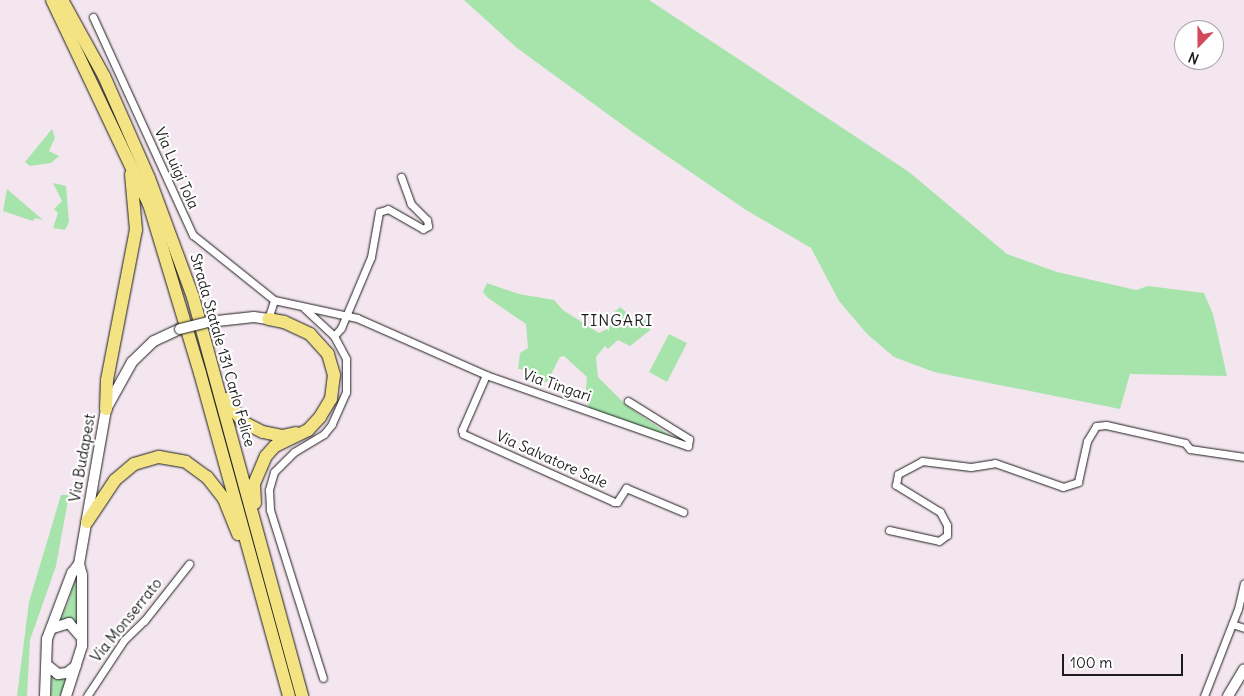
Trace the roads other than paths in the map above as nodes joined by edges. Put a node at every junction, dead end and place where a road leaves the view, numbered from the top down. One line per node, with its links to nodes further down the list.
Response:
1 (52, 0): 4 (highway, Strada Statale 131 Carlo Felice)
2 (62, 0): 11 (highway, Strada Statale 131 Carlo Felice)
3 (94, 17): 6 (street, Via Luigi Tola)
4 (129, 160): 14 (highway); 24 (highway, Strada Statale 131 Carlo Felice)
5 (401, 177): 8 (street)
6 (274, 300): 7 (street, Via Tingari); 9 (street)
7 (304, 308): 8 (street, Via Tingari); 10 (street, Via Tingari)
8 (346, 314): 10 (street); 12 (street, Via Tingari)
9 (268, 319): 14 (main road, Via Budapest, bridge); 15 (highway)
10 (334, 336): 32 (street)
11 (212, 368): 15 (highway); 23 (highway, Strada Statale 131 Carlo Felice)
12 (486, 375): 13 (street, Via Tingari); 17 (street, Via Salvatore Sale)
13 (628, 401)
14 (106, 409): 18 (main road, Via Budapest)
15 (308, 430): 23 (highway)
16 (1244, 457): 19 (street)
17 (683, 512)
18 (87, 522): 20 (main road, Via Budapest); 24 (highway)
19 (889, 530)
20 (79, 564): 26 (main road, Via Budapest); 28 (main road, Via Budapest)
21 (189, 564): 35 (street, Via Monserrato)
22 (1244, 584): 25 (street)
23 (272, 596): 37 (highway, Strada Statale 131 Carlo Felice)
24 (268, 619): 36 (highway, Strada Statale 131 Carlo Felice)
25 (1232, 624): 27 (street); 38 (street)
26 (54, 628): 28 (main road); 29 (main road, Via Budapest)
27 (1244, 628)
28 (82, 640): 30 (main road, Via Budapest)
29 (48, 666): 30 (main road); 33 (main road, Via Budapest)
30 (76, 666): 34 (main road, Via Budapest)
31 (1244, 669): 39 (main road)
32 (323, 678)
33 (45, 696)
34 (66, 696)
35 (87, 696)
36 (289, 696)
37 (302, 696)
38 (1204, 696)
39 (1228, 696)

